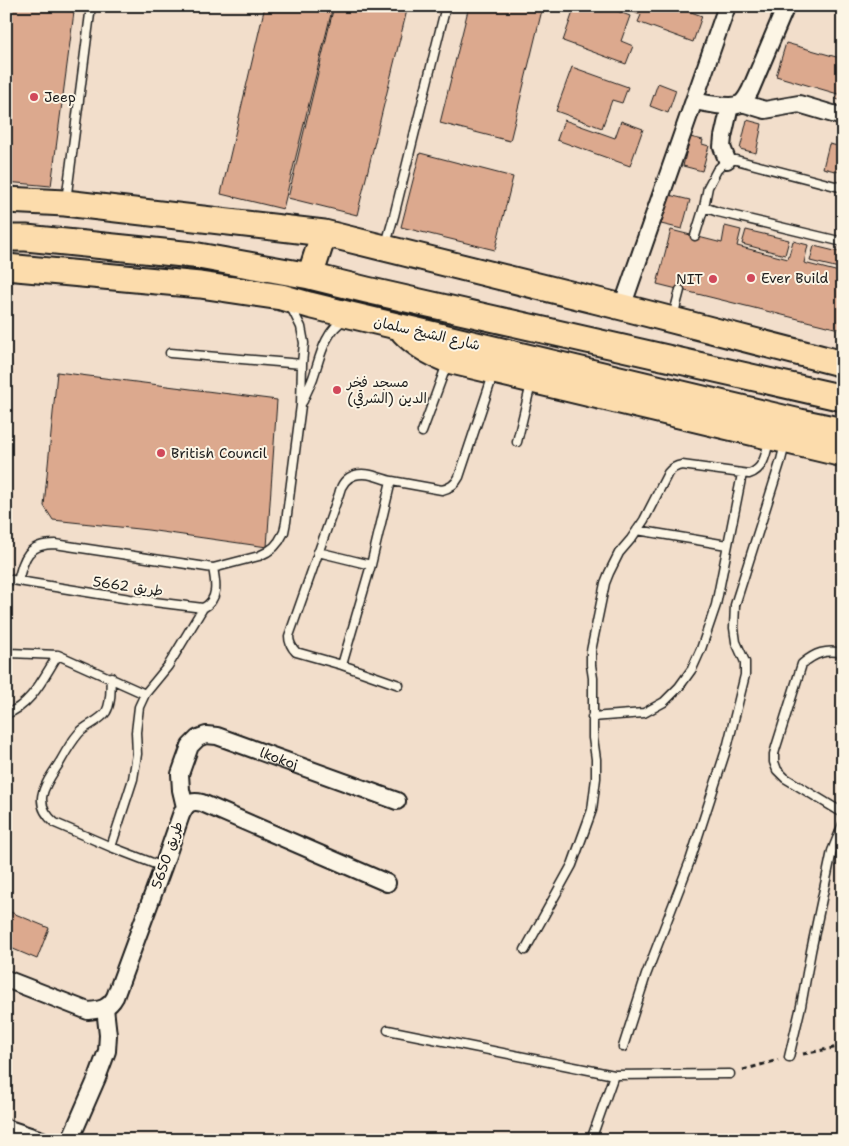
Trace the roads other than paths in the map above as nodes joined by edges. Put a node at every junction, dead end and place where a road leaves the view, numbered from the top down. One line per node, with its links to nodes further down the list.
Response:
1 (92, 6): 11 (lane)
2 (446, 6): 17 (lane)
3 (727, 6): 5 (street)
4 (786, 6): 6 (street)
5 (694, 101): 6 (street); 22 (street)
6 (736, 104): 7 (street); 8 (street)
7 (843, 117)
8 (727, 160): 9 (lane); 12 (lane)
9 (843, 188)
10 (6, 200): 11 (main road)
11 (65, 203): 13 (main road)
12 (704, 207): 14 (lane); 16 (lane)
13 (324, 233): 17 (main road); 19 (main road)
14 (695, 236)
15 (6, 238): 19 (main road, شارع الشيخ سلمان)
16 (843, 242)
17 (385, 248): 22 (main road)
18 (6, 267): 21 (main road, شارع الشيخ سلمان)
19 (310, 276): 32 (main road, شارع الشيخ سلمان)
20 (680, 290): 24 (lane)
21 (281, 297): 23 (main road, شارع الشيخ سلمان); 28 (lane)
22 (622, 307): 24 (main road)
23 (350, 315): 25 (main road, شارع الشيخ سلمان); 33 (lane)
24 (672, 320): 29 (main road)
25 (398, 326): 27 (main road); 34 (main road, شارع الشيخ سلمان)
26 (170, 353): 28 (lane)
27 (448, 360): 30 (main road); 35 (lane)
28 (302, 364): 33 (lane)
29 (843, 364)
30 (495, 370): 31 (main road); 40 (lane)
31 (531, 380): 36 (main road); 37 (lane)
32 (843, 398)
33 (301, 405): 45 (lane)
34 (843, 431)
35 (422, 432)
36 (777, 438): 38 (main road); 39 (lane); 69 (lane)
37 (517, 442)
38 (843, 454)
39 (742, 474): 41 (lane); 42 (lane)
40 (391, 481): 43 (lane); 44 (lane)
41 (637, 530): 42 (lane); 57 (lane)
42 (728, 546): 57 (lane)
43 (318, 552): 44 (lane); 52 (lane)
44 (371, 565): 52 (lane)
45 (213, 568): 47 (lane); 48 (lane)
46 (6, 579): 47 (lane, طريق 5662)
47 (18, 581): 48 (lane, طريق 5662)
48 (203, 608): 55 (lane)
49 (6, 652): 51 (lane)
50 (843, 653): 60 (lane)
51 (58, 655): 53 (lane); 56 (lane)
52 (342, 665): 54 (lane)
53 (111, 678): 55 (lane); 62 (lane)
54 (399, 685)
55 (145, 694): 62 (lane)
56 (6, 714)
57 (592, 717): 65 (lane)
58 (397, 801): 59 (street, lkokoj)
59 (185, 807): 63 (street, طريق 5650); 64 (street, طريق 5650)
60 (843, 813)
61 (843, 824): 70 (lane)
62 (111, 847): 63 (lane)
63 (163, 867): 67 (street, طريق 5650)
64 (387, 883)
65 (525, 950)
66 (6, 980): 67 (street)
67 (105, 1008): 75 (street)
68 (388, 1030): 72 (lane)
69 (623, 1047)
70 (789, 1057)
71 (730, 1074): 72 (lane)
72 (614, 1075): 76 (lane)
73 (6, 1128): 74 (street)
74 (42, 1140)
75 (70, 1140)
76 (591, 1140)

